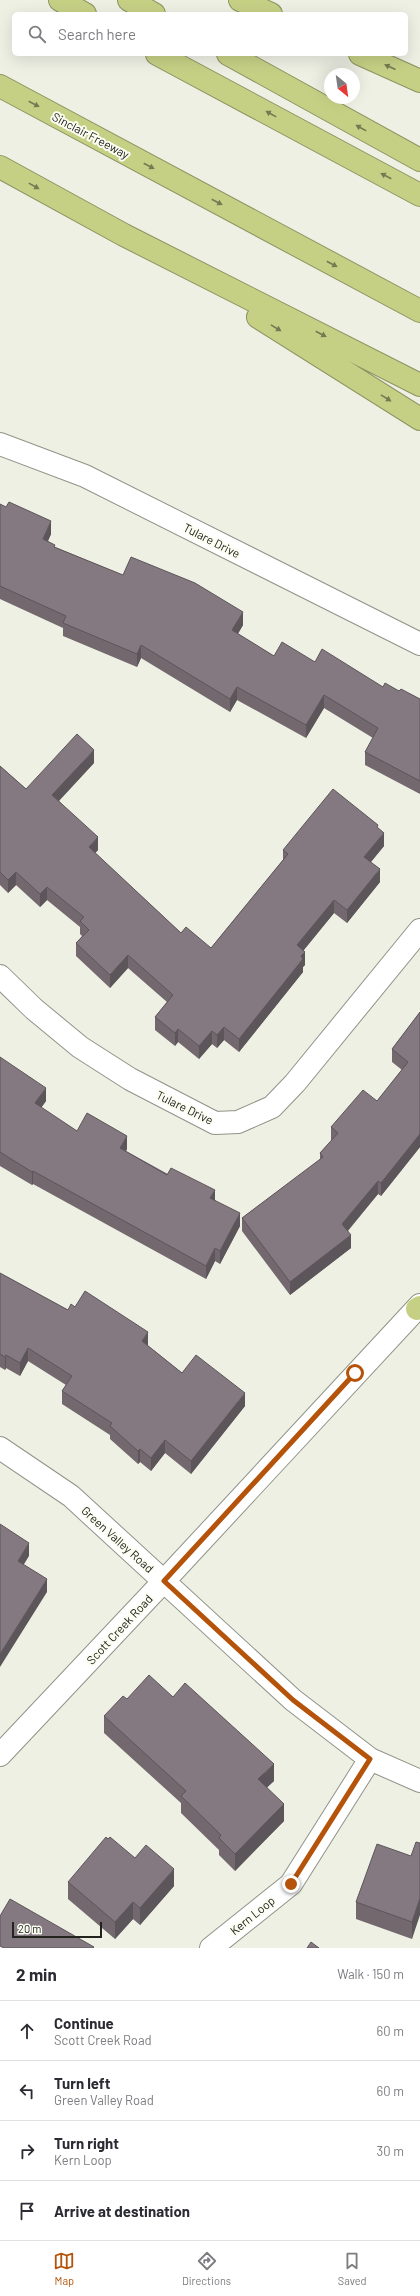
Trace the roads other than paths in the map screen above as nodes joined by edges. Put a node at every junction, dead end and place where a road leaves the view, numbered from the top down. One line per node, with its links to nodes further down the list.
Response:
1 (60, 0): 4 (highway)
2 (129, 0): 5 (highway)
3 (240, 0): 6 (highway)
4 (81, 12)
5 (150, 12)
6 (266, 12)
7 (161, 56): 14 (highway, one-way to 7)
8 (232, 56): 12 (highway, one-way to 8)
9 (364, 56): 10 (highway, one-way to 9)
10 (420, 81)
11 (0, 86): 16 (highway, Sinclair Freeway, one-way to 16)
12 (420, 160)
13 (0, 167): 15 (highway, one-way to 15)
14 (420, 195)
15 (124, 235): 17 (highway, one-way to 17); 18 (highway, one-way to 18)
16 (420, 311)
17 (420, 385)
18 (420, 419)
19 (0, 444): 20 (street, Tulare Drive)
20 (420, 644)
21 (420, 930): 22 (street, Tulare Drive)
22 (0, 976)
23 (419, 1307): 25 (street, Scott Creek Road)
24 (0, 1448): 25 (street, Green Valley Road)
25 (164, 1581): 26 (street, Scott Creek Road); 27 (street, Green Valley Road)
26 (0, 1755)
27 (370, 1759): 28 (street, Green Valley Road); 29 (street, Kern Loop)
28 (420, 1780)
29 (211, 1948)

